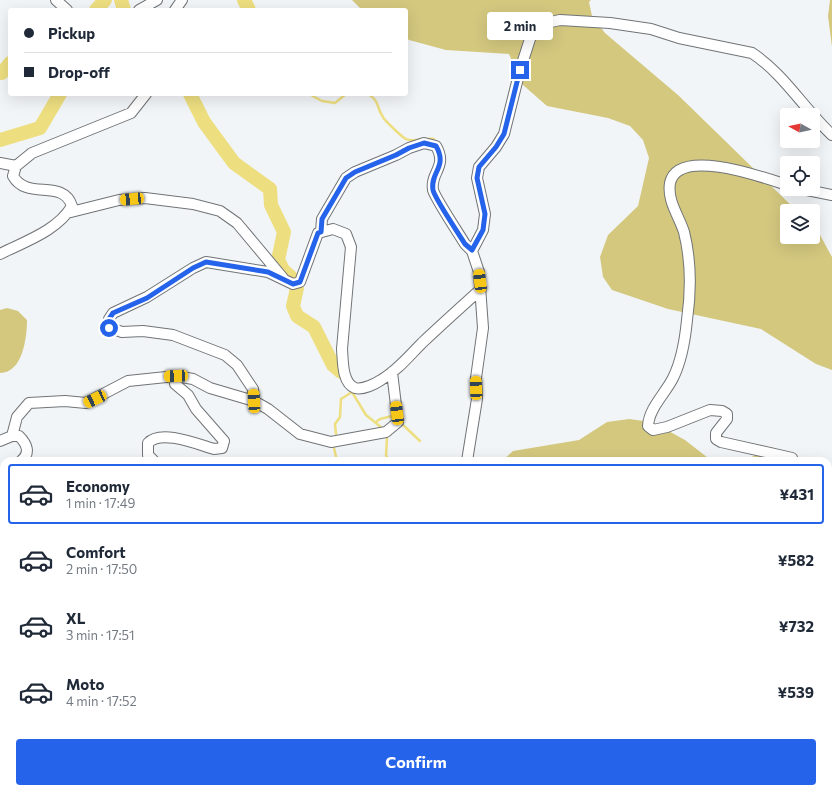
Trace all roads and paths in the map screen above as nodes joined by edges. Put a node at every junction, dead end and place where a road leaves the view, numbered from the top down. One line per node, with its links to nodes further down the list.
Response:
1 (56, 0): 3 (street)
2 (157, 0): 4 (street)
3 (65, 8)
4 (143, 8)
5 (144, 96): 8 (street)
6 (832, 135): 14 (street)
7 (0, 163): 8 (street)
8 (16, 166): 12 (street)
9 (780, 183): 26 (street)
10 (820, 193): 11 (street)
11 (832, 195)
12 (67, 213): 15 (street); 16 (street)
13 (318, 233): 14 (street); 16 (street); 18 (street)
14 (472, 250): 17 (street)
15 (0, 254)
16 (284, 280): 20 (street)
17 (481, 290): 18 (street); 25 (street)
18 (392, 372): 20 (street)
19 (176, 376): 20 (street); 21 (street); 24 (street)
20 (254, 401)
21 (12, 436): 22 (street); 23 (street)
22 (0, 441)
23 (26, 457)
24 (150, 457)
25 (468, 457)
26 (788, 457)

